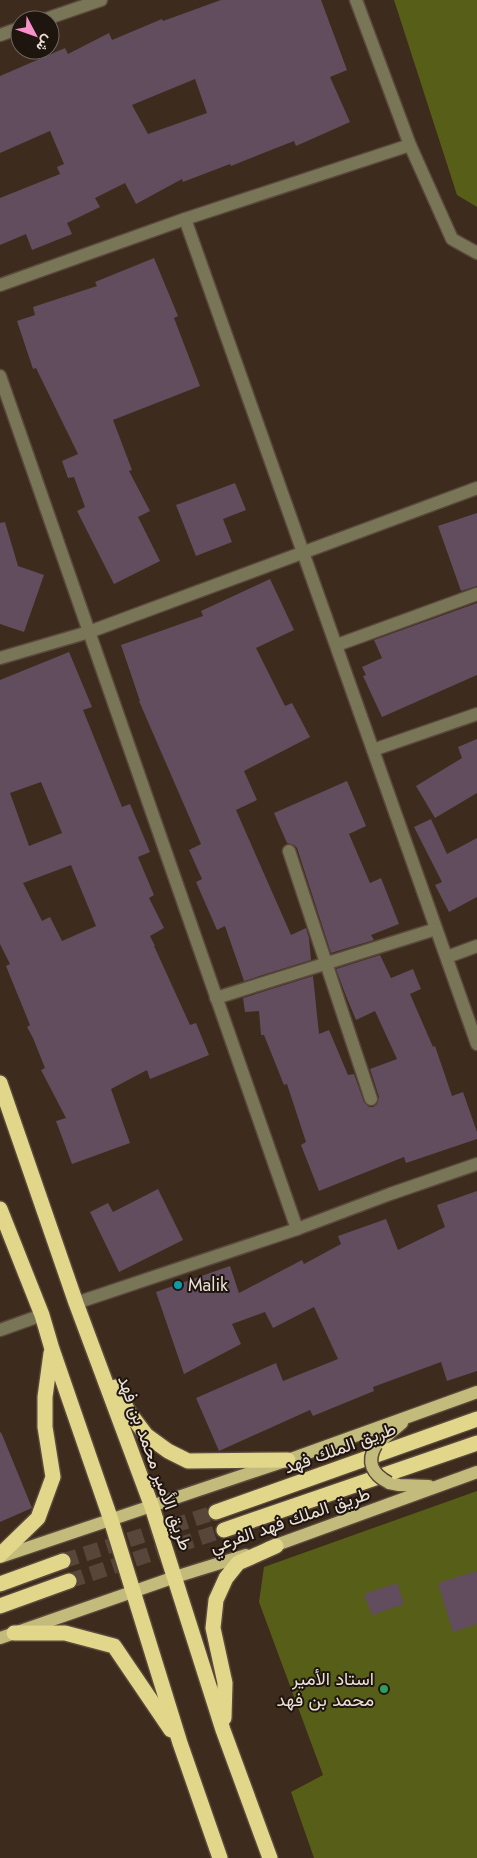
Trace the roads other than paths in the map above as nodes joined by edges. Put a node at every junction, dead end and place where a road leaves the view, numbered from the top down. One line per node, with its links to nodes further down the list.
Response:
1 (101, 0): 3 (street)
2 (356, 0): 4 (street)
3 (60, 14)
4 (410, 145): 5 (street); 6 (street)
5 (185, 219): 7 (street); 10 (street)
6 (477, 253)
7 (0, 285)
8 (0, 376): 12 (street)
9 (477, 488): 10 (street)
10 (304, 552): 12 (street); 13 (street)
11 (477, 594): 13 (street)
12 (89, 632): 14 (street); 22 (street)
13 (336, 644): 16 (street)
14 (0, 658)
15 (477, 714): 16 (street)
16 (373, 750): 18 (street)
17 (289, 851): 21 (street)
18 (436, 929): 20 (street); 21 (street)
19 (477, 946): 20 (street)
20 (447, 957): 23 (street)
21 (326, 963): 22 (street); 25 (street)
22 (216, 998): 28 (street)
23 (477, 1044)
24 (0, 1083): 29 (highway, طريق الأمير محمد بن فهد)
25 (371, 1099)
26 (477, 1164): 28 (street)
27 (0, 1208): 30 (highway)
28 (298, 1230): 29 (street)
29 (76, 1303): 32 (highway, طريق الأمير محمد بن فهد)
30 (42, 1315): 31 (street); 33 (highway)
31 (0, 1330)
32 (88, 1336): 38 (highway); 41 (highway, طريق الأمير محمد بن فهد)
33 (52, 1349): 43 (highway); 46 (highway)
34 (477, 1392): 35 (main road)
35 (412, 1416): 38 (main road); 40 (main road, bridge)
36 (477, 1418): 42 (highway, طريق الملك فهد)
37 (477, 1443): 44 (highway)
38 (288, 1460): 41 (main road)
39 (477, 1472): 40 (main road, طريق الملك فهد الفرعي)
40 (436, 1487): 45 (main road, طريق الملك فهد الفرعي)
41 (152, 1507): 43 (main road); 48 (highway, طريق الأمير محمد بن فهد)
42 (216, 1512)
43 (111, 1520): 46 (main road); 51 (highway)
44 (224, 1530)
45 (276, 1546): 48 (main road, طريق الملك فهد الفرعي); 54 (highway)
46 (0, 1556)
47 (63, 1561): 50 (highway)
48 (176, 1576): 51 (main road, طريق الملك فهد الفرعي); 54 (highway, طريق الأمير محمد بن فهد)
49 (69, 1581): 52 (highway)
50 (0, 1584)
51 (134, 1591): 53 (main road, طريق الملك فهد الفرعي); 55 (highway)
52 (0, 1606)
53 (7, 1636): 55 (highway)
54 (223, 1730): 57 (highway, طريق الأمير محمد بن فهد)
55 (180, 1743): 56 (highway)
56 (220, 1858)
57 (270, 1858)

